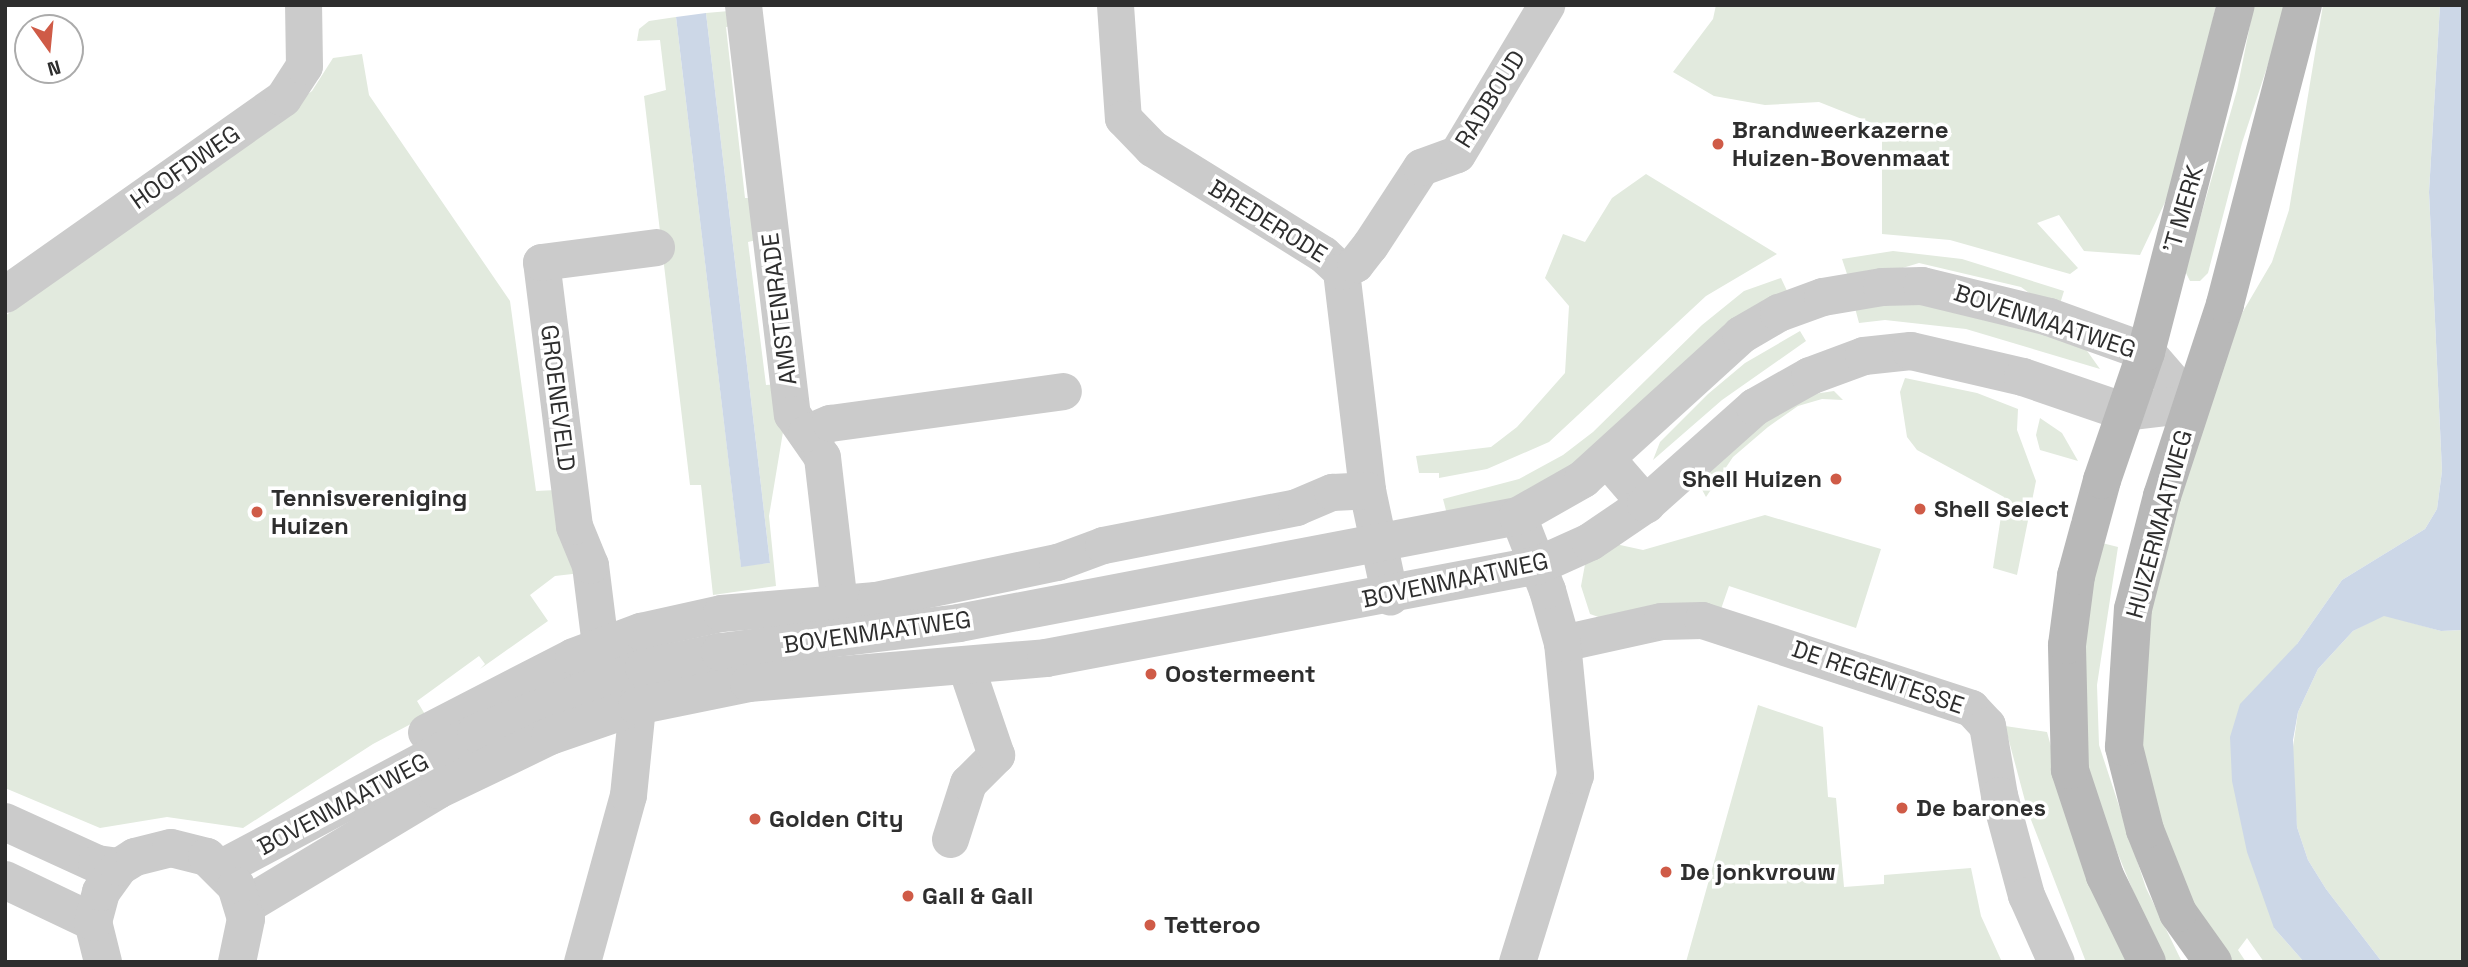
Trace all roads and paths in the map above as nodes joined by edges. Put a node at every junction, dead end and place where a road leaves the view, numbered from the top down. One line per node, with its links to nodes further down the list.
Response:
1 (303, 5): 9 (street, HOOFDWEG)
2 (743, 5): 14 (street, AMSTENRADE)
3 (1115, 5): 8 (street, BREDERODE)
4 (1546, 5): 8 (street, RADBOUD)
5 (2235, 5): 10 (main road, 'T MERK)
6 (2303, 5): 12 (main road)
7 (656, 247): 24 (street, GROENEVELD)
8 (1341, 271): 16 (street, BREDERODE)
9 (5, 295)
10 (2146, 352): 12 (street, BOVENMAATWEG); 13 (main road, 'T MERK); 15 (street, BOVENMAATWEG)
11 (1063, 391): 14 (street)
12 (2191, 404): 13 (street, BOVENMAATWEG); 41 (main road, HUIZERMAATWEG)
13 (2125, 412): 17 (street, BOVENMAATWEG); 40 (main road)
14 (806, 433): 22 (street, AMSTENRADE)
15 (1606, 459): 17 (street); 18 (street, BOVENMAATWEG)
16 (1367, 490): 19 (street, BREDERODE); 22 (street, BOVENMAATWEG)
17 (1646, 504): 20 (street, BOVENMAATWEG)
18 (1518, 516): 19 (street, BOVENMAATWEG); 20 (street)
19 (1378, 543): 21 (street, BREDERODE); 31 (street, BOVENMAATWEG)
20 (1539, 565): 21 (street, BOVENMAATWEG); 23 (street)
21 (1390, 597): 25 (street, BOVENMAATWEG)
22 (839, 604): 24 (street, BOVENMAATWEG)
23 (1562, 643): 38 (street); 39 (street, DE REGENTESSE)
24 (600, 645): 27 (street, BOVENMAATWEG)
25 (965, 664): 26 (street, BOVENMAATWEG); 29 (street)
26 (637, 706): 33 (street, BOVENMAATWEG); 37 (street)
27 (426, 732)
28 (5, 822): 30 (street)
29 (950, 839)
30 (119, 867): 31 (street); 34 (street)
31 (222, 868): 33 (street)
32 (5, 880): 34 (street)
33 (244, 906): 36 (street)
34 (93, 922): 35 (street)
35 (103, 962)
36 (237, 962)
37 (582, 962)
38 (1517, 962)
39 (2056, 962)
40 (2147, 962)
41 (2213, 962)

